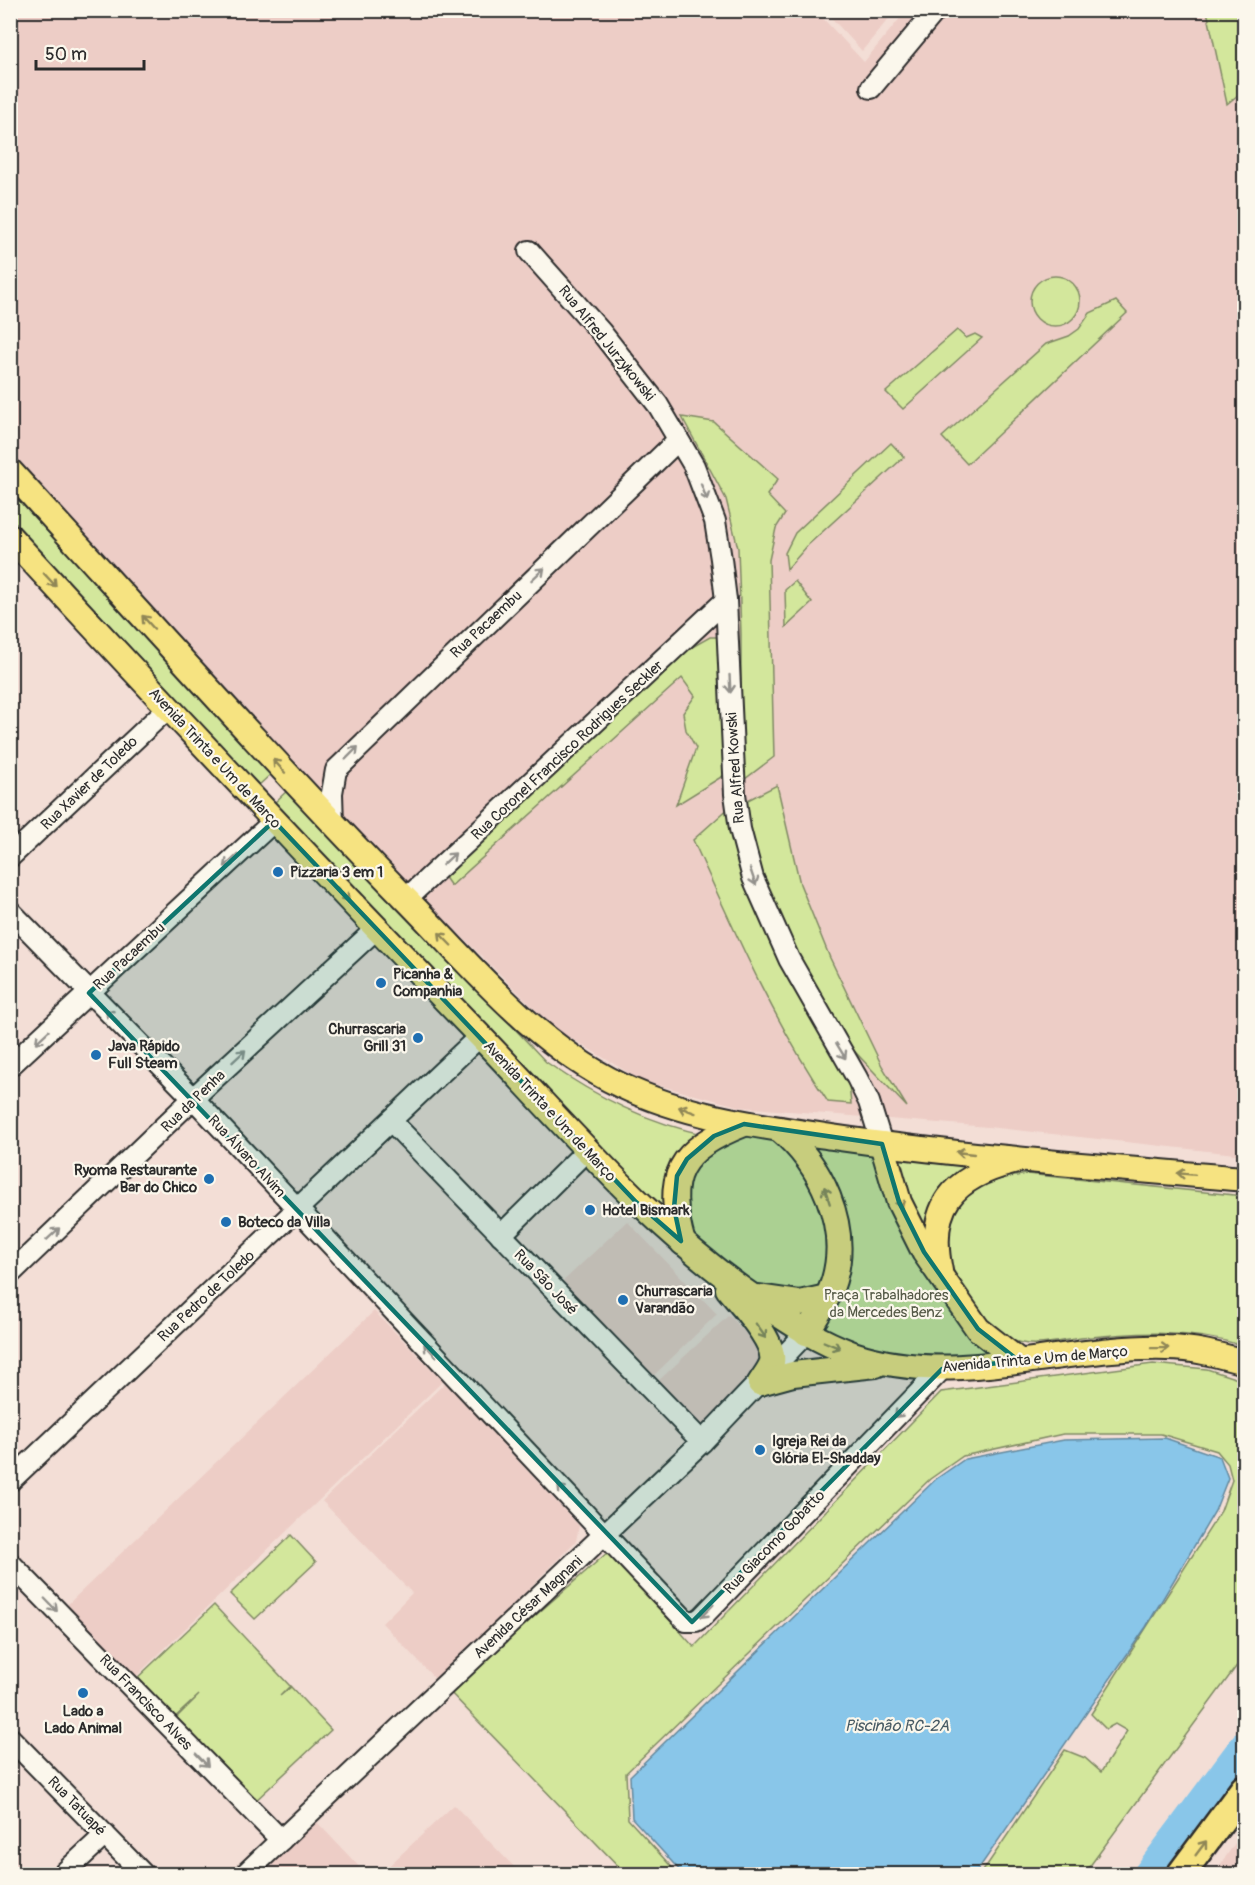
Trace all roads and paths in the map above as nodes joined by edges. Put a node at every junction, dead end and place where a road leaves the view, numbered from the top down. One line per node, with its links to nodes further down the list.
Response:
1 (936, 10): 2 (street)
2 (871, 88)
3 (529, 250): 4 (street, Rua Alfred Jurzykowski)
4 (678, 440): 7 (street, Rua Alfred Kowski, one-way to 7); 10 (street, Rua Pacaembu, one-way to 4)
5 (10, 471): 10 (main road, one-way to 5)
6 (10, 537): 8 (main road, Avenida Trinta e Um de Março, one-way to 8)
7 (726, 600): 12 (street, Rua Coronel Francisco Rodrigues Seckler, one-way to 7); 22 (street, Rua Alfred Kowski, one-way to 22)
8 (168, 708): 9 (main road, Avenida Trinta e Um de Março); 11 (street, Rua Xavier de Toledo)
9 (274, 821): 14 (main road, Avenida Trinta e Um de Março, one-way to 14); 15 (street, Rua Pacaembu, one-way to 15)
10 (333, 825): 12 (main road)
11 (10, 858)
12 (406, 899): 20 (main road, one-way to 12)
13 (10, 911): 15 (street, Rua Álvaro Alvim)
14 (376, 929): 16 (main road, Avenida Trinta e Um de Março); 18 (street, Rua da Penha, one-way to 14)
15 (89, 993): 17 (street, Rua Pacaembu, one-way to 17); 18 (street, Rua Álvaro Alvim, one-way to 15)
16 (480, 1036): 19 (street, Rua Pedro de Toledo); 23 (main road, Avenida Trinta e Um de Março)
17 (10, 1066)
18 (194, 1099): 26 (street, Rua Álvaro Alvim); 30 (street, Rua da Penha, one-way to 18)
19 (390, 1121): 26 (street, Rua Pedro de Toledo); 27 (street, Rua São José)
20 (744, 1124): 21 (main road); 28 (main road)
21 (779, 1129): 22 (main road); 33 (main road, one-way to 21)
22 (882, 1144): 24 (main road, one-way to 22); 31 (main road, one-way to 31)
23 (587, 1150): 27 (street); 28 (main road, Avenida Trinta e Um de Março)
24 (1023, 1159): 25 (main road, one-way to 24); 31 (main road)
25 (1245, 1179)
26 (298, 1210): 41 (street, Rua Pedro de Toledo); 42 (street, Rua Álvaro Alvim, one-way to 26)
27 (501, 1235): 40 (street, Rua São José)
28 (683, 1243): 29 (main road, Avenida Trinta e Um de Março)
29 (712, 1268): 32 (main road, Avenida Trinta e Um de Março); 39 (main road, one-way to 39)
30 (10, 1274)
31 (942, 1279): 35 (main road)
32 (749, 1295): 33 (main road); 34 (main road, Avenida Trinta e Um de Março)
33 (827, 1297): 34 (main road)
34 (806, 1333): 37 (main road, Avenida Trinta e Um de Março, one-way to 37); 39 (street, Avenida César Magnani)
35 (1019, 1361): 36 (main road, Avenida Trinta e Um de Março, one-way to 36); 38 (main road, Avenida Trinta e Um de Março)
36 (1245, 1362)
37 (889, 1364): 38 (main road, Avenida Trinta e Um de Março); 39 (main road)
38 (942, 1369): 42 (street, Rua Giacomo Gobatto, one-way to 42)
39 (760, 1383): 40 (street, Avenida César Magnani)
40 (702, 1442): 42 (street, Avenida César Magnani)
41 (10, 1481)
42 (605, 1533): 47 (street, Avenida César Magnani)
43 (10, 1563): 47 (street, Rua Francisco Alves, one-way to 47)
44 (10, 1738): 46 (street, Rua Tatuapé)
45 (1245, 1789): 51 (highway, one-way to 45)
46 (105, 1835): 48 (street); 49 (street, Rua Tatuapé)
47 (281, 1840): 50 (street, Avenida César Magnani)
48 (63, 1875)
49 (143, 1875)
50 (245, 1875)
51 (1181, 1875)

